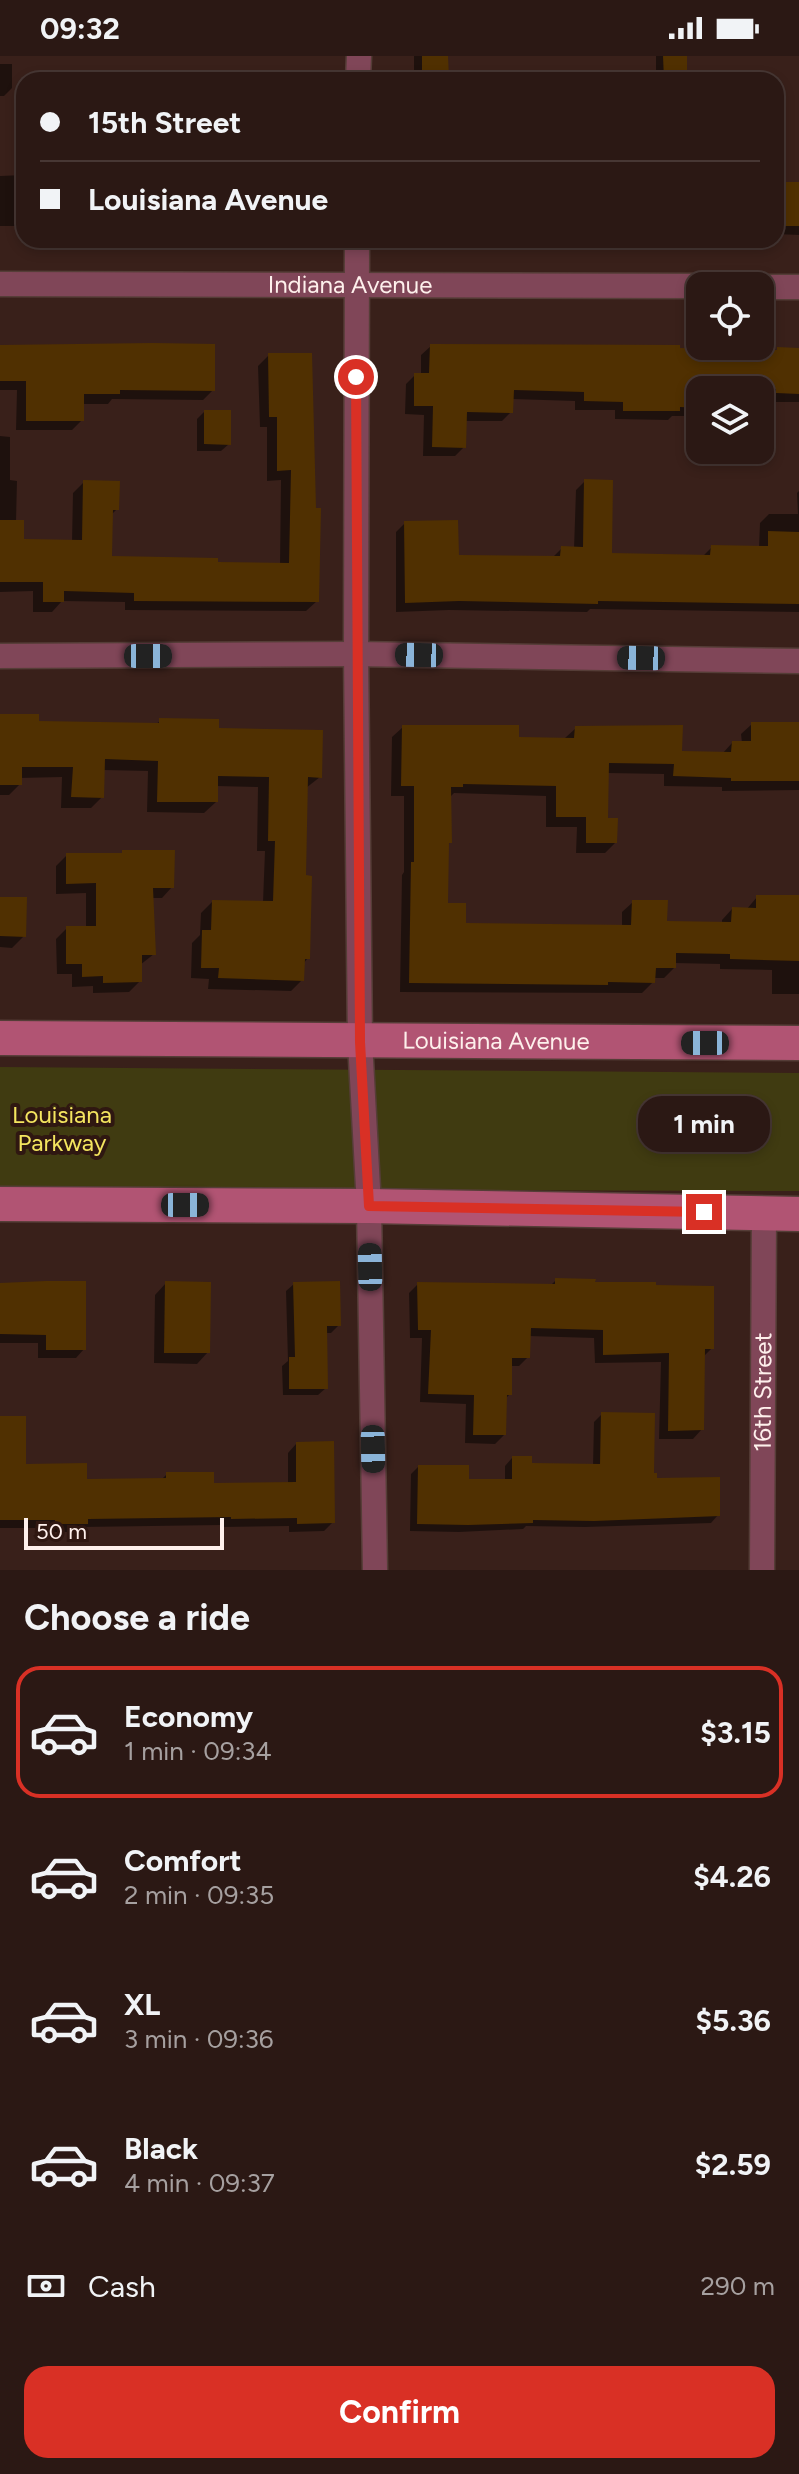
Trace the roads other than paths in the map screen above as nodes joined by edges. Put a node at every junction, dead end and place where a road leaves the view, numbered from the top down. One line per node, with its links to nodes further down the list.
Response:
1 (357, 248): 3 (street)
2 (0, 284): 3 (street, Indiana Avenue)
3 (356, 285): 4 (street, Indiana Avenue); 7 (street)
4 (686, 286)
5 (774, 287): 6 (street)
6 (799, 287)
7 (356, 654): 8 (street); 9 (street); 11 (street)
8 (0, 656)
9 (799, 661)
10 (0, 1038): 11 (main road, Louisiana Avenue)
11 (360, 1042): 12 (main road, Louisiana Avenue); 14 (street)
12 (799, 1043)
13 (0, 1204): 14 (main road)
14 (369, 1206): 15 (main road); 17 (street)
15 (764, 1214): 16 (main road); 18 (street, 16th Street)
16 (799, 1214)
17 (375, 1570)
18 (762, 1570)

